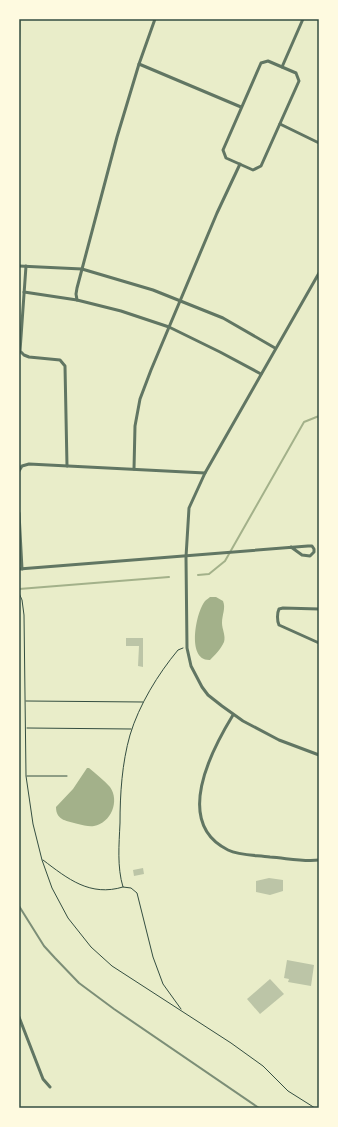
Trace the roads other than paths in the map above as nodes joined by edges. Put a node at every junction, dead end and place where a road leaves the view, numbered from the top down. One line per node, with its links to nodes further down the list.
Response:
1 (155, 19): 3 (street)
2 (303, 19): 4 (street)
3 (139, 64): 5 (street); 11 (street)
4 (282, 67): 5 (street); 6 (street)
5 (241, 107): 8 (street)
6 (280, 124): 7 (street); 8 (street)
7 (319, 144)
8 (240, 164): 15 (street)
9 (19, 266): 10 (street)
10 (26, 266): 11 (street); 13 (street)
11 (82, 269): 14 (street); 15 (street)
12 (319, 273): 17 (street)
13 (24, 292): 14 (street); 19 (street)
14 (77, 300): 16 (street)
15 (180, 300): 16 (street); 17 (street)
16 (168, 327): 18 (street); 20 (street)
17 (275, 348): 18 (street)
18 (261, 374): 22 (street)
19 (67, 466): 20 (street); 21 (street)
20 (134, 469): 22 (street)
21 (19, 471)
22 (205, 473): 25 (street)
23 (19, 513): 26 (street)
24 (291, 547): 24 (street); 25 (street)
25 (186, 557): 26 (street); 29 (street)
26 (21, 569)
27 (319, 609): 28 (street)
28 (319, 643)
29 (233, 715): 30 (street); 31 (street)
30 (319, 755)
31 (319, 860)
32 (19, 1017): 33 (street)
33 (50, 1087)

